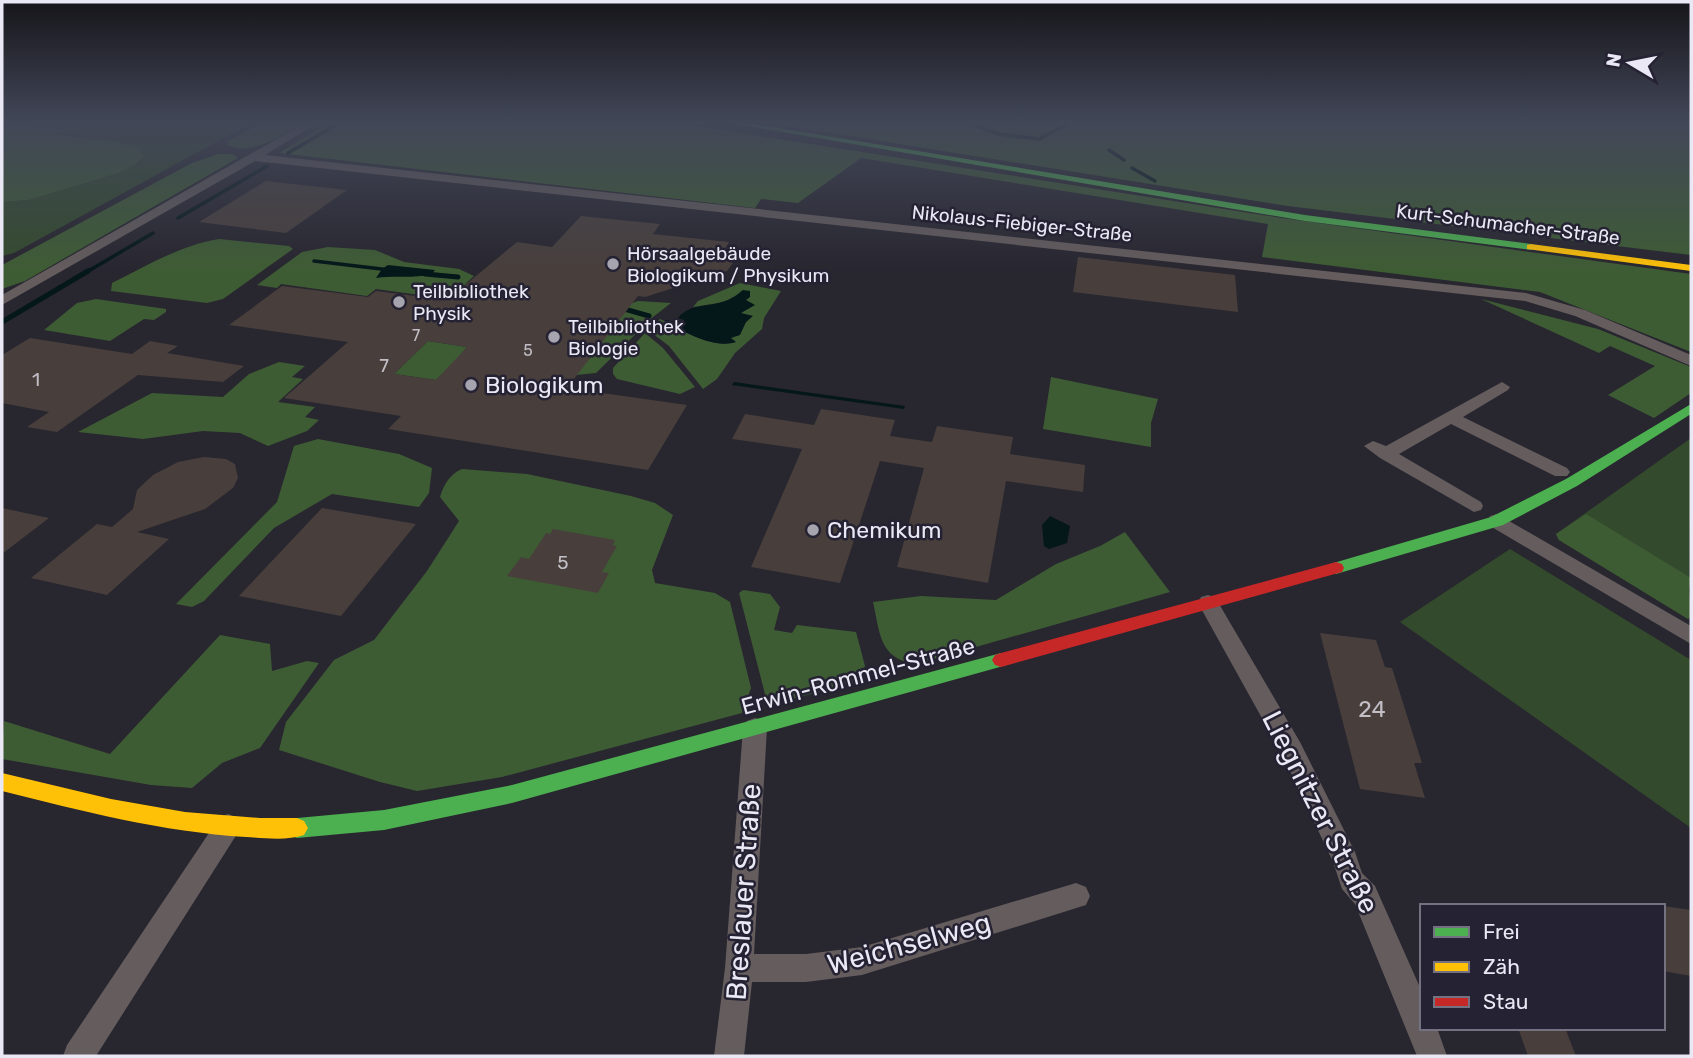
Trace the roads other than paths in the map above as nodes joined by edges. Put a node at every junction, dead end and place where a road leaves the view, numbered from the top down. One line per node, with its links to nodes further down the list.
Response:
1 (226, 172): 5 (street)
2 (393, 172): 6 (street, Nikolaus-Fiebiger-Straße)
3 (1036, 172): 4 (street, Kurt-Schumacher-Straße)
4 (1691, 265)
5 (2, 301)
6 (1691, 361)
7 (1502, 388): 9 (street)
8 (1691, 408): 12 (street, Erwin-Rommel-Straße)
9 (1448, 413): 10 (street); 11 (street)
10 (1561, 472)
11 (1465, 503)
12 (1497, 521): 13 (street, Erwin-Rommel-Straße); 14 (street)
13 (1208, 603): 15 (street, Erwin-Rommel-Straße); 20 (street, Liegnitzer Straße)
14 (1691, 636)
15 (755, 728): 17 (street, Erwin-Rommel-Straße); 19 (street, Breslauer Straße)
16 (2, 782): 17 (street, Erwin-Rommel-Straße)
17 (228, 826): 22 (street)
18 (1076, 896): 19 (street, Weichselweg)
19 (739, 968): 23 (street, Breslauer Straße)
20 (1420, 1023)
21 (1423, 1030): 24 (street, Liegnitzer Straße)
22 (78, 1056)
23 (729, 1056)
24 (1432, 1056)

